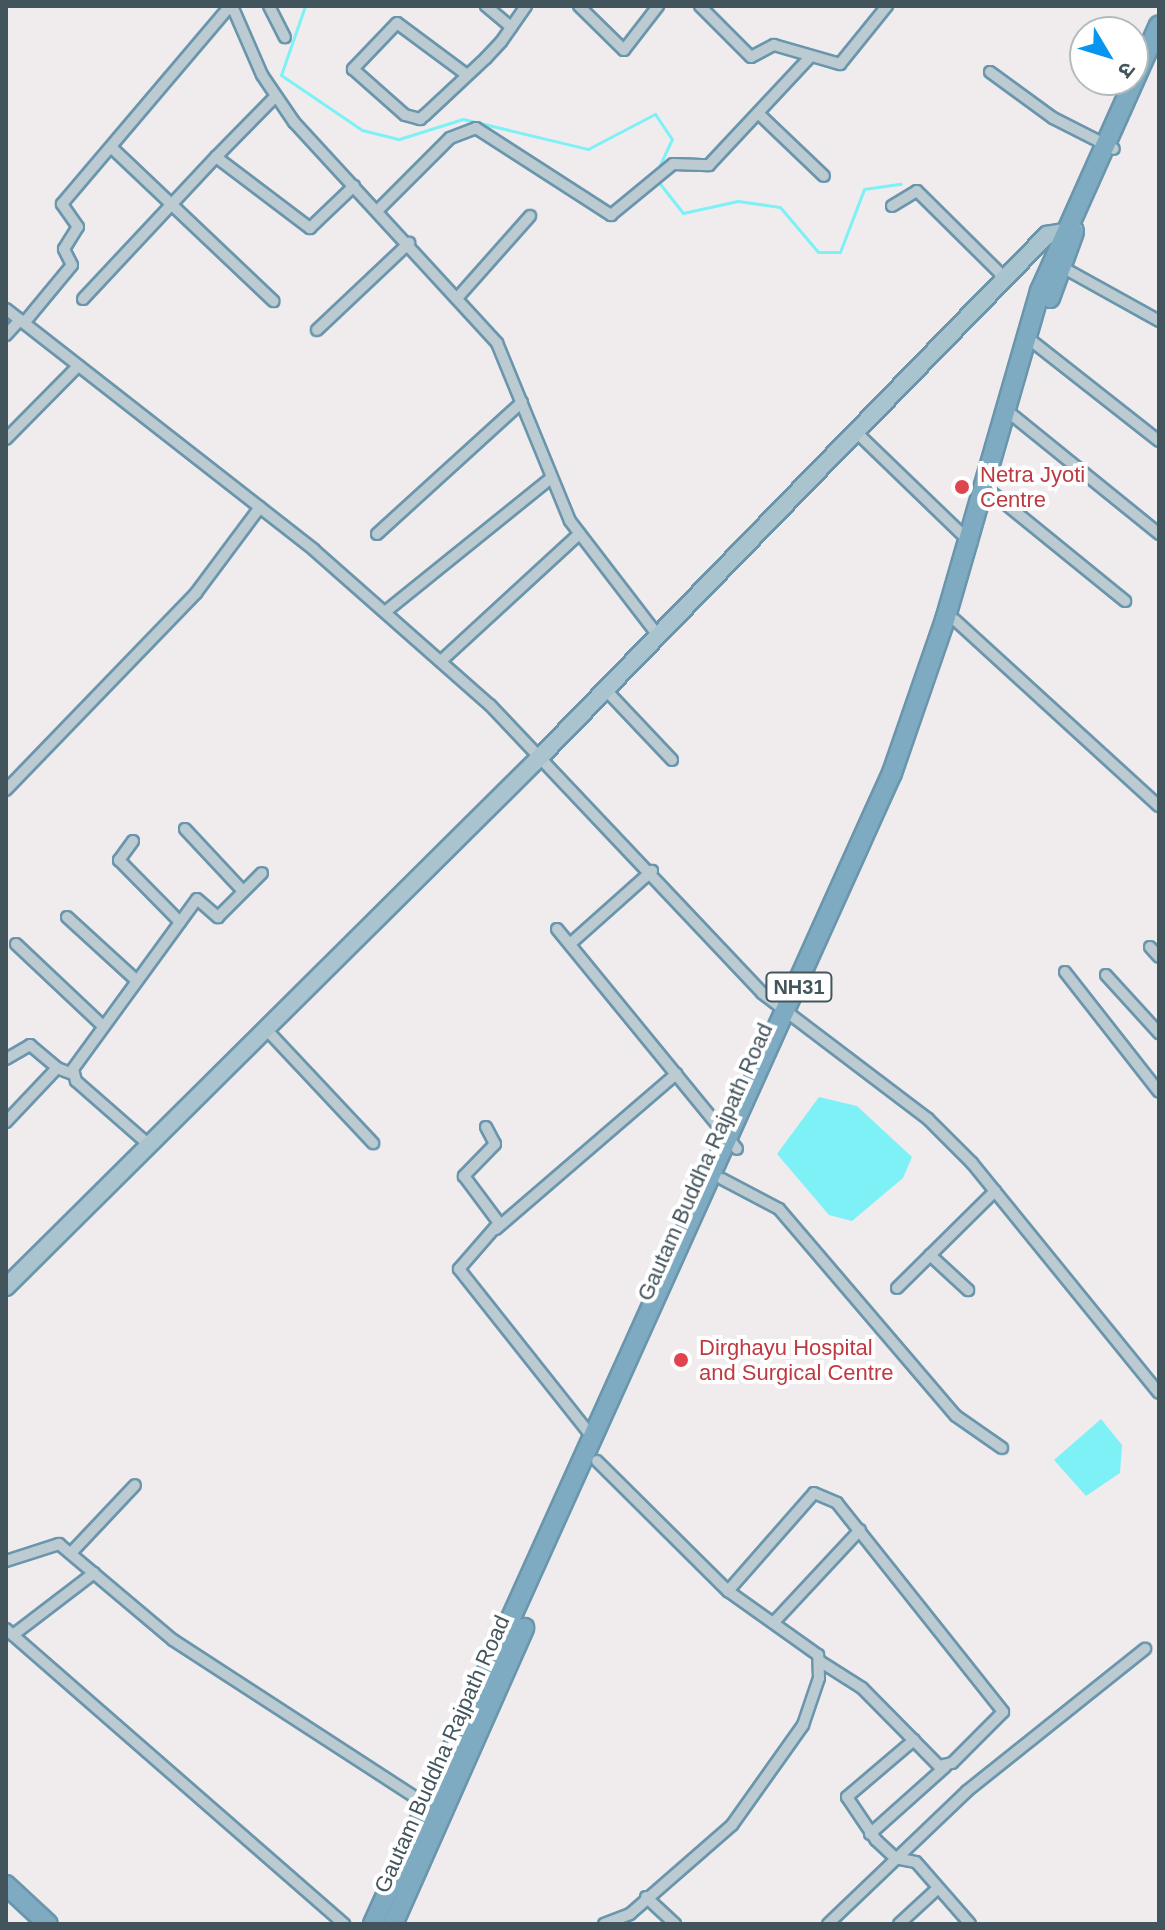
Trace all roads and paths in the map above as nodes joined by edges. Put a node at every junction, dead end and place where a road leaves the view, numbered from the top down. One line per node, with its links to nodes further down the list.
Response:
1 (231, 6): 16 (street); 19 (street)
2 (269, 6): 11 (street)
3 (486, 6): 10 (street)
4 (526, 6): 10 (street)
5 (579, 6): 6 (street)
6 (658, 6)
7 (700, 6): 13 (street)
8 (887, 6): 13 (street)
9 (1159, 25): 18 (highway, NH31)
10 (511, 27): 15 (street)
11 (285, 37)
12 (1159, 47): 18 (highway, Gautam Buddha Rajpath Road / NH31)
13 (810, 57): 17 (street)
14 (990, 72): 18 (street)
15 (467, 75): 15 (street)
16 (275, 97): 20 (street); 22 (street)
17 (758, 113): 21 (street); 25 (street)
18 (1110, 146): 27 (highway, Gautam Buddha Rajpath Road / NH31)
19 (111, 147): 23 (street); 36 (street)
20 (216, 157): 22 (street); 23 (street)
21 (824, 176)
22 (354, 186): 25 (street)
23 (172, 204): 32 (street); 33 (street)
24 (892, 206): 30 (street)
25 (378, 210): 28 (street)
26 (530, 216): 31 (street)
27 (1068, 230): 29 (highway, Gautam Buddha Rajpath Road / NH31); 30 (main road); 52 (highway, NH31)
28 (409, 243): 31 (street); 37 (street)
29 (1062, 267): 35 (street); 39 (highway, Gautam Buddha Rajpath Road / NH31)
30 (1005, 278): 43 (main road)
31 (459, 296): 41 (street)
32 (83, 299)
33 (273, 301)
34 (6, 309): 36 (street)
35 (1159, 321)
36 (22, 322): 38 (street); 40 (street)
37 (317, 330)
38 (6, 335)
39 (1033, 342): 42 (highway, Gautam Buddha Rajpath Road / NH31); 45 (street)
40 (78, 366): 44 (street); 48 (street)
41 (522, 402): 46 (street); 49 (street)
42 (1011, 414): 47 (highway, Gautam Buddha Rajpath Road / NH31); 51 (street)
43 (854, 430): 52 (street); 56 (main road)
44 (6, 439)
45 (1159, 441)
46 (550, 479): 50 (street); 54 (street)
47 (991, 492): 52 (highway, Gautam Buddha Rajpath Road / NH31); 53 (street)
48 (260, 507): 54 (street); 61 (street)
49 (377, 534)
50 (579, 534): 56 (street); 57 (street)
51 (1159, 534)
52 (971, 543): 55 (highway, Gautam Buddha Rajpath Road / NH31); 78 (highway, NH31)
53 (1125, 601)
54 (385, 612): 57 (street)
55 (955, 620): 62 (street); 78 (highway, Gautam Buddha Rajpath Road / NH31)
56 (656, 633): 58 (main road)
57 (441, 661): 59 (street)
58 (604, 688): 59 (main road); 60 (street)
59 (542, 755): 65 (street); 80 (main road)
60 (672, 760)
61 (6, 790)
62 (1159, 806)
63 (185, 829): 67 (street)
64 (133, 841): 69 (street)
65 (652, 871): 72 (street); 78 (street)
66 (262, 873): 67 (street)
67 (243, 891): 69 (street)
68 (67, 917): 77 (street)
69 (180, 922): 77 (street)
70 (557, 929): 72 (street)
71 (16, 944): 79 (street)
72 (570, 944): 85 (street)
73 (1150, 947): 74 (street)
74 (1159, 957)
75 (1065, 972): 86 (street)
76 (1106, 975): 81 (street)
77 (136, 980): 79 (street)
78 (790, 1019): 91 (highway, Gautam Buddha Rajpath Road / NH31); 93 (street)
79 (103, 1026): 84 (street)
80 (265, 1028): 89 (street); 90 (main road)
81 (1159, 1033)
82 (6, 1059): 83 (street)
83 (57, 1068): 84 (street); 87 (street)
84 (73, 1074): 90 (street)
85 (676, 1074): 91 (street); 94 (street)
86 (1158, 1089)
87 (6, 1122)
88 (486, 1127): 94 (street)
89 (373, 1143)
90 (148, 1144): 96 (main road)
91 (732, 1144): 92 (highway, Gautam Buddha Rajpath Road / NH31); 100 (highway, NH31)
92 (722, 1179): 101 (street); 102 (highway, Gautam Buddha Rajpath Road / NH31)
93 (995, 1191): 95 (street); 99 (street)
94 (496, 1229): 100 (street)
95 (930, 1255): 97 (street); 98 (street)
96 (6, 1287)
97 (897, 1288)
98 (968, 1290)
99 (1159, 1393)
100 (593, 1438): 116 (highway, NH31)
101 (1002, 1448)
102 (597, 1461): 109 (street); 116 (highway, Gautam Buddha Rajpath Road / NH31)
103 (135, 1485): 105 (street)
104 (860, 1530): 109 (street); 110 (street); 115 (street)
105 (71, 1553): 106 (street); 108 (street)
106 (11, 1562): 107 (street)
107 (6, 1569)
108 (94, 1573): 111 (street); 116 (street)
109 (728, 1591): 110 (street)
110 (776, 1620): 113 (street)
111 (9, 1632): 125 (street)
112 (1145, 1649): 118 (street)
113 (821, 1662): 114 (street); 121 (street)
114 (914, 1740): 115 (street); 117 (street)
115 (945, 1767): 117 (street)
116 (436, 1809): 126 (highway, NH31); 127 (highway, Gautam Buddha Rajpath Road / NH31)
117 (870, 1834): 118 (street)
118 (895, 1858): 120 (street); 130 (street)
119 (6, 1885): 124 (highway)
120 (937, 1889): 131 (street); 132 (street)
121 (646, 1897): 128 (street); 129 (street)
122 (6, 1902): 123 (highway)
123 (30, 1924)
124 (48, 1924)
125 (344, 1924)
126 (373, 1924)
127 (393, 1924)
128 (604, 1924)
129 (675, 1924)
130 (828, 1924)
131 (899, 1924)
132 (970, 1924)

